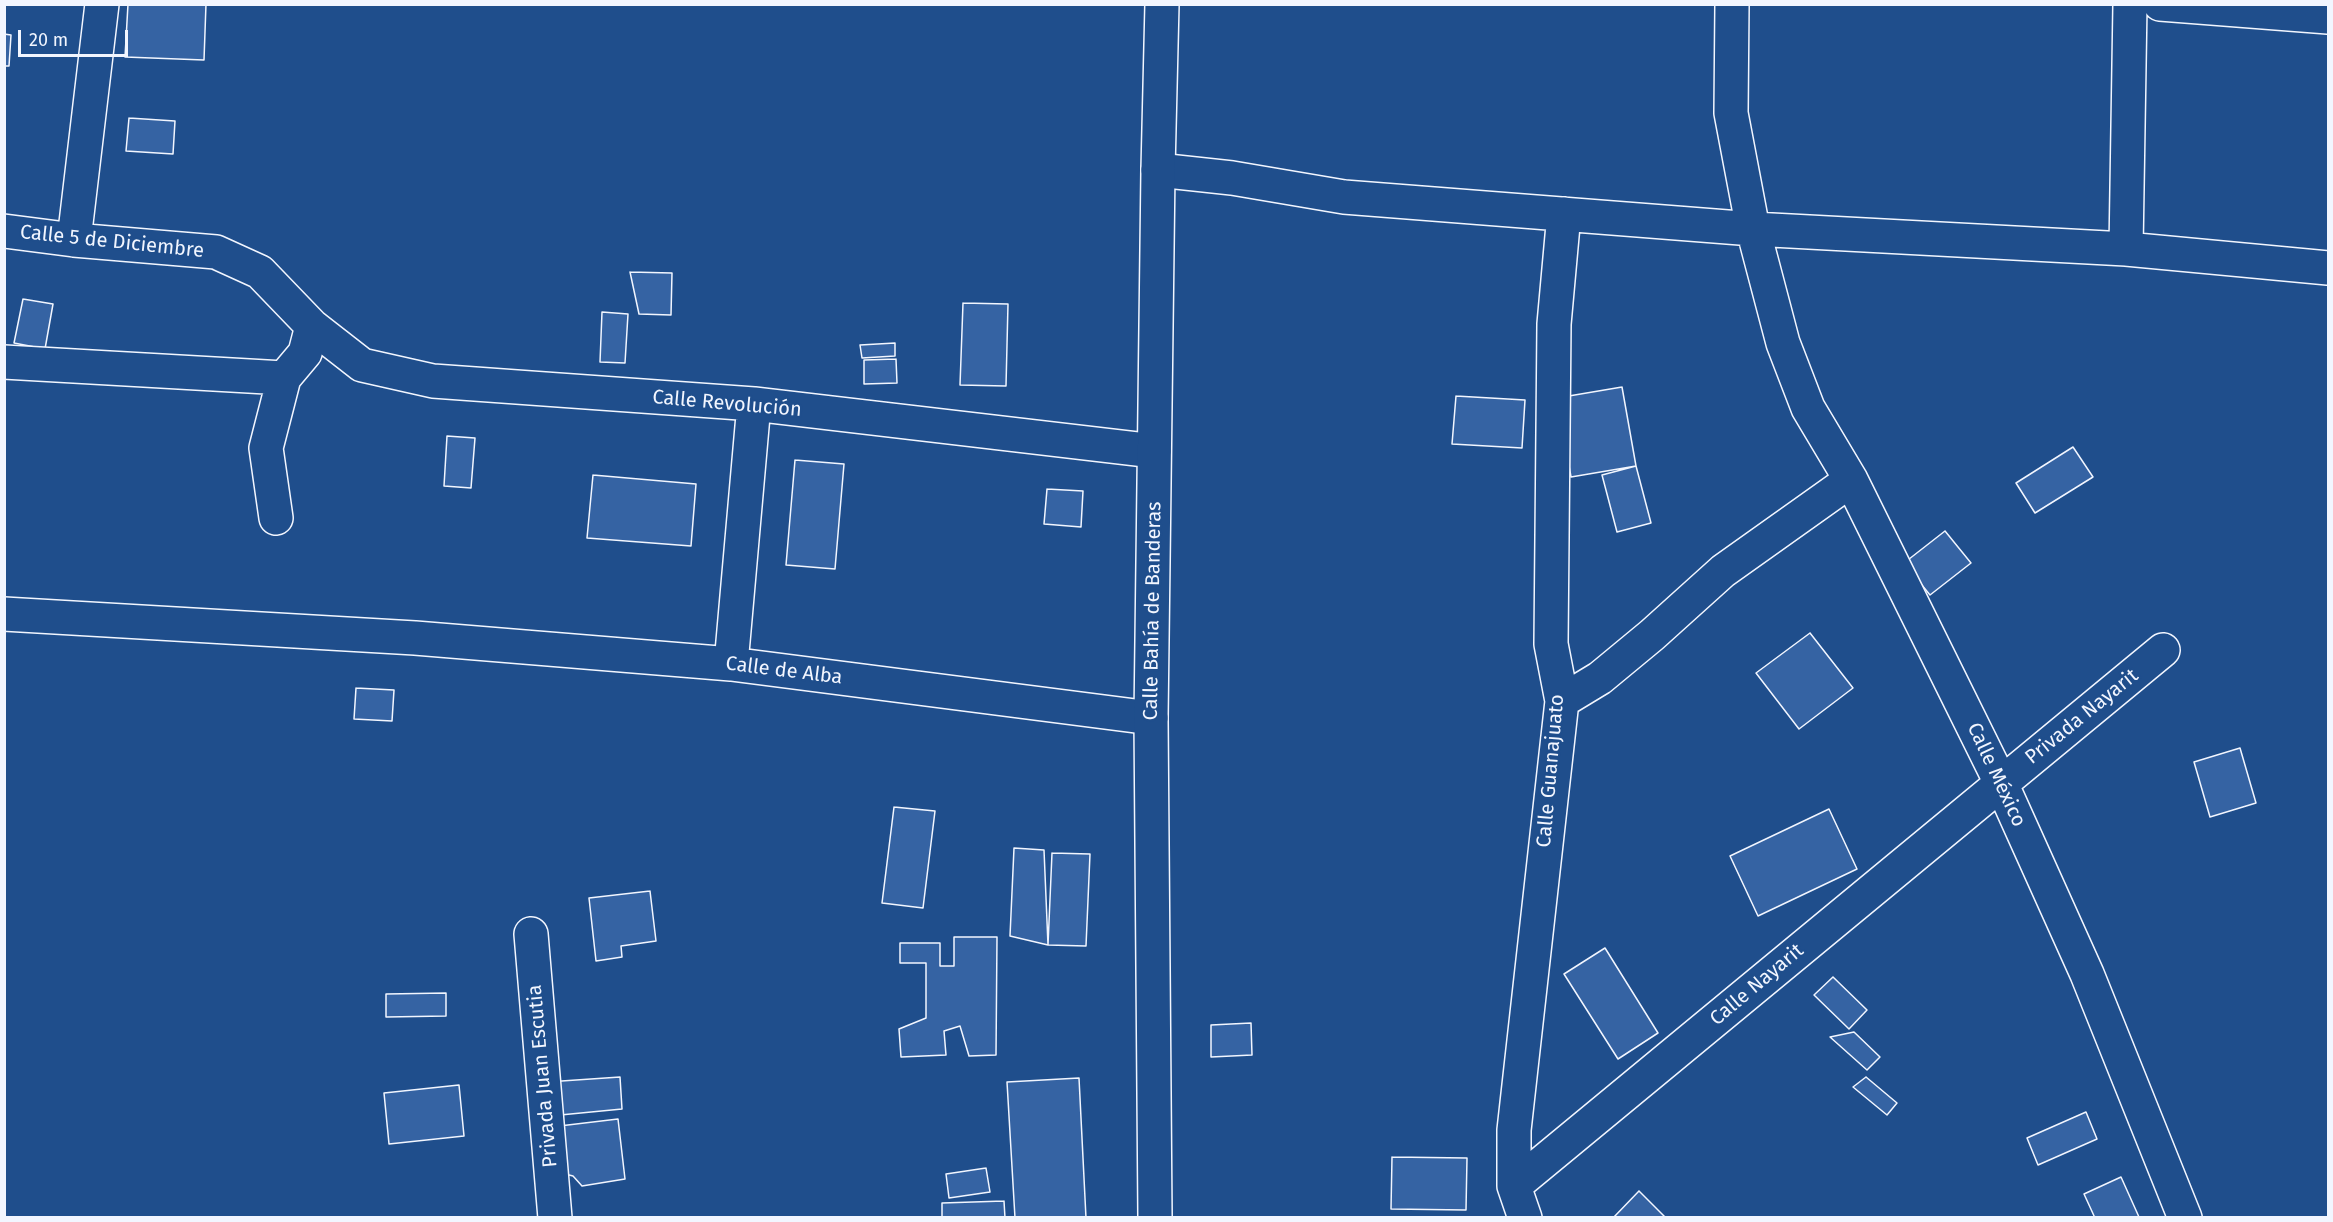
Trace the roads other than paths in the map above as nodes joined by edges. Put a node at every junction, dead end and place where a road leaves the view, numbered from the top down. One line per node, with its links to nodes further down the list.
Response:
1 (102, 4): 11 (street)
2 (1162, 4): 7 (street, Calle Bahía de Banderas)
3 (1732, 4): 9 (street, Calle México)
4 (2130, 4): 12 (street)
5 (2160, 4): 6 (street)
6 (2328, 17)
7 (1158, 170): 8 (street); 18 (street, Calle Bahía de Banderas)
8 (1564, 214): 9 (street); 24 (street, Calle Guanajuato)
9 (1753, 229): 12 (street); 19 (street, Calle México)
10 (4, 231): 11 (street, Calle 5 de Diciembre)
11 (74, 240): 14 (street, Calle 5 de Diciembre)
12 (2126, 249): 13 (street)
13 (2328, 268)
14 (312, 326): 16 (street); 17 (street, Calle Revolución)
15 (4, 362): 16 (street)
16 (284, 378): 20 (street)
17 (754, 404): 18 (street, Calle Revolución); 23 (street)
18 (1154, 451): 25 (street, Calle Bahía de Banderas)
19 (1851, 480): 24 (street); 26 (street, Calle México)
20 (276, 518)
21 (4, 614): 23 (street, Calle de Alba)
22 (2163, 650): 26 (street, Privada Nayarit)
23 (731, 664): 25 (street, Calle de Alba)
24 (1562, 700): 28 (street, Calle Guanajuato)
25 (1151, 717): 30 (street, Calle Bahía de Banderas)
26 (2001, 783): 28 (street, Calle Nayarit); 32 (street, Calle México)
27 (531, 934): 29 (street, Privada Juan Escutia)
28 (1514, 1186): 31 (street, Calle Guanajuato)
29 (555, 1218)
30 (1155, 1218)
31 (1525, 1218)
32 (2185, 1218)

